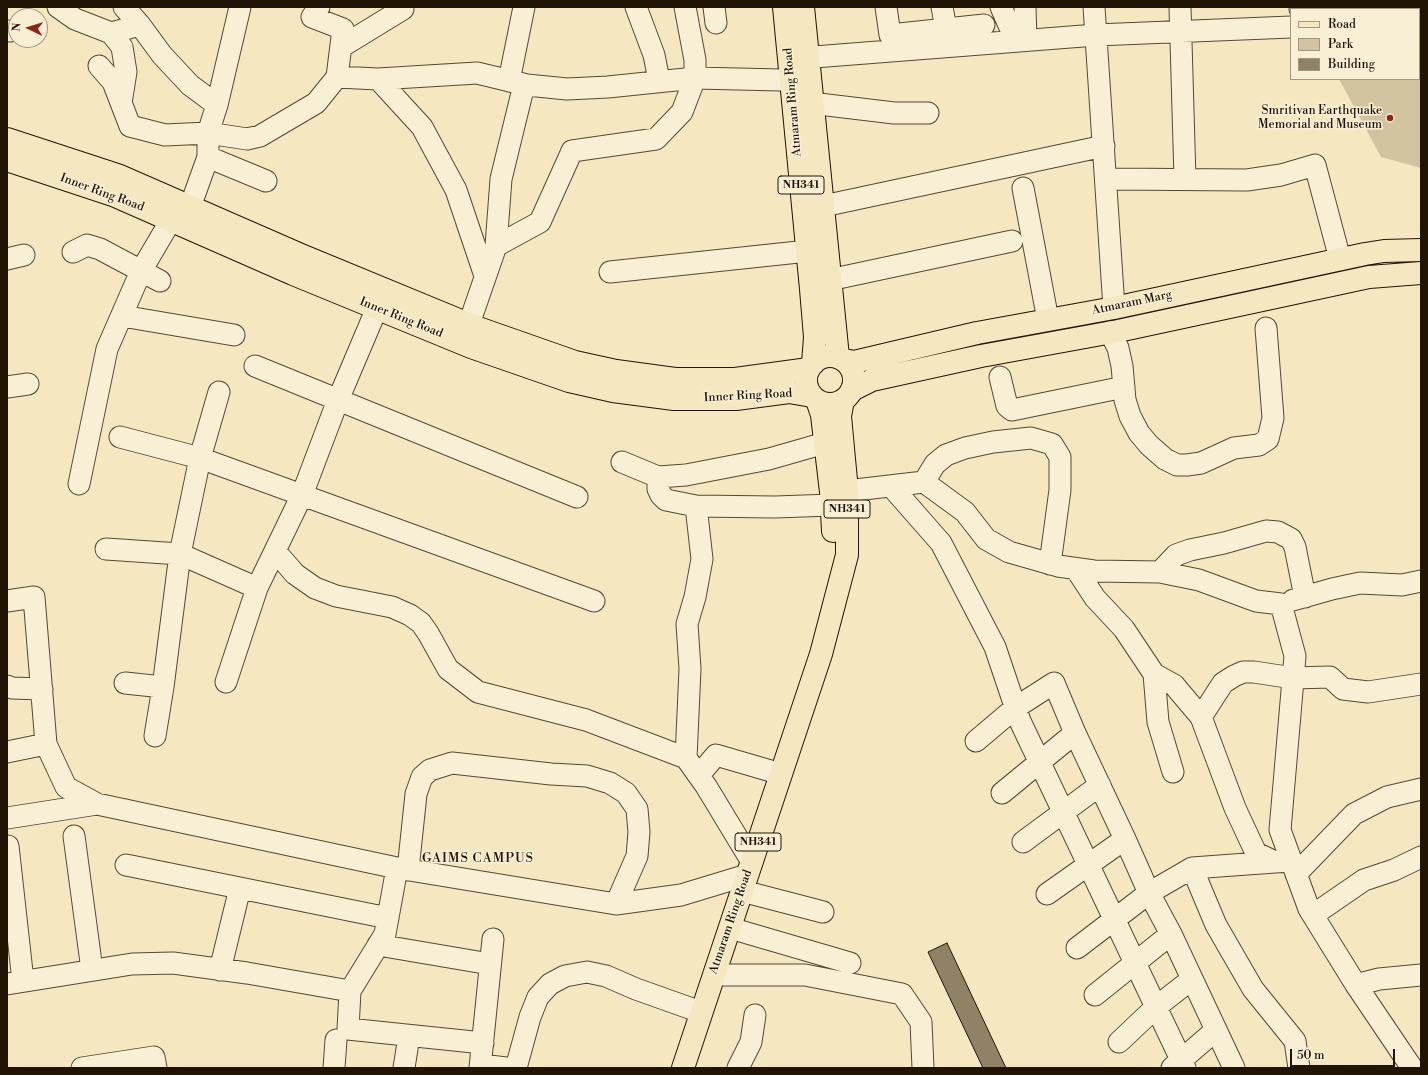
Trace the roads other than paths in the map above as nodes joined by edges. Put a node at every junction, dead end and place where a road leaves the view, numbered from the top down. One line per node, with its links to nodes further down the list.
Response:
1 (58, 7): 21 (street)
2 (124, 7): 17 (street)
3 (240, 7): 36 (street)
4 (319, 7): 25 (street)
5 (524, 7): 33 (street)
6 (636, 7): 31 (street)
7 (685, 7): 29 (street)
8 (784, 7): 53 (main road, Atmaram Ring Road / NH341)
9 (803, 7): 60 (main road, Atmaram Ring Road / NH341)
10 (886, 7): 20 (street)
11 (942, 7): 20 (street)
12 (1001, 7): 24 (street)
13 (1025, 7): 24 (street)
14 (1094, 7): 23 (street)
15 (1180, 7): 22 (street)
16 (403, 9): 25 (street)
17 (140, 25): 21 (street); 36 (street)
18 (984, 25): 20 (street)
19 (1290, 27): 22 (street)
20 (946, 29)
21 (111, 33): 34 (street)
22 (1180, 33): 23 (street); 44 (street)
23 (1096, 35): 24 (street); 40 (street)
24 (1021, 40): 26 (street)
25 (341, 47): 28 (street)
26 (814, 57)
27 (99, 66): 34 (street)
28 (337, 77): 30 (street); 38 (street)
29 (695, 78): 31 (street); 32 (street); 51 (street)
30 (378, 79): 33 (street); 59 (street)
31 (659, 80): 33 (street)
32 (781, 80)
33 (516, 87): 51 (street)
34 (121, 103): 38 (street)
35 (819, 104): 37 (street)
36 (217, 106): 38 (street)
37 (928, 112)
38 (208, 133): 41 (street)
39 (7, 139): 48 (main road, Inner Ring Road)
40 (1104, 146): 43 (street); 47 (street)
41 (208, 158): 45 (street); 48 (street)
42 (7, 160): 49 (main road, Inner Ring Road)
43 (1106, 179): 44 (street); 63 (street)
44 (1185, 179): 55 (street)
45 (266, 181)
46 (1023, 188): 65 (street)
47 (828, 205)
48 (190, 207): 66 (main road, Inner Ring Road)
49 (171, 220): 56 (street); 62 (main road, Inner Ring Road)
50 (1012, 241): 60 (street)
51 (496, 246): 59 (street)
52 (1421, 250): 55 (main road, Atmaram Marg)
53 (808, 251): 57 (street); 72 (main road, Atmaram Ring Road / NH341)
54 (73, 252): 56 (street)
55 (1340, 259): 63 (main road, Atmaram Marg)
56 (141, 271): 61 (street); 64 (street)
57 (610, 272)
58 (1421, 273): 68 (main road, Atmaram Marg)
59 (486, 276): 66 (street)
60 (829, 280): 70 (main road, Atmaram Ring Road / NH341)
61 (160, 281)
62 (377, 308): 79 (main road, Inner Ring Road); 80 (street)
63 (1114, 308): 65 (main road, Atmaram Marg)
64 (122, 316): 69 (street); 87 (street)
65 (1048, 320): 70 (main road, Atmaram Marg)
66 (469, 324): 72 (main road, Inner Ring Road)
67 (1266, 328): 76 (street)
68 (1110, 332): 76 (street); 78 (main road, Atmaram Marg)
69 (234, 335)
70 (841, 359): 72 (main road); 78 (main road, NH341)
71 (255, 366): 80 (street)
72 (811, 366): 79 (main road, NH341)
73 (1000, 377): 76 (street)
74 (28, 384): 75 (street)
75 (7, 387)
76 (1124, 387)
77 (218, 392): 83 (street)
78 (847, 395): 79 (main road); 106 (main road, Atmaram Ring Road / NH341)
79 (815, 398): 82 (main road, Atmaram Ring Road / NH341)
80 (338, 400): 90 (street); 91 (street)
81 (120, 438): 83 (street)
82 (826, 444): 85 (street); 92 (main road, Atmaram Ring Road / NH341)
83 (200, 458): 90 (street); 96 (street)
84 (622, 462): 85 (street)
85 (658, 477): 93 (street)
86 (924, 482): 88 (street); 97 (street); 97 (street)
87 (79, 484)
88 (891, 486): 89 (street); 115 (street)
89 (855, 490)
90 (302, 495): 95 (street); 104 (street)
91 (577, 497)
92 (832, 505): 93 (street); 106 (main road, Atmaram Ring Road / NH341)
93 (696, 506): 122 (street)
94 (106, 549): 96 (street)
95 (275, 551): 101 (street); 122 (street)
96 (180, 554): 101 (street); 113 (street)
97 (1050, 564): 98 (street)
98 (1076, 569): 99 (street); 107 (street)
99 (1160, 572): 102 (street); 105 (street)
100 (1421, 581): 102 (street)
101 (257, 588): 109 (street)
102 (1305, 597): 105 (street)
103 (7, 601): 114 (street)
104 (594, 601)
105 (1281, 604): 108 (street)
106 (831, 616): 125 (main road, Atmaram Ring Road / NH341)
107 (1154, 674): 116 (street); 124 (street)
108 (1293, 678): 111 (street); 116 (street); 140 (street)
109 (226, 682)
110 (125, 683): 113 (street)
111 (1421, 684)
112 (7, 686): 114 (street)
113 (163, 687): 118 (street)
114 (42, 689): 120 (street)
115 (1015, 708): 117 (street); 119 (street); 123 (street)
116 (1201, 717): 140 (street)
117 (1075, 733): 123 (street); 127 (street)
118 (155, 736)
119 (976, 742)
120 (46, 744): 121 (street); 130 (street)
121 (7, 752)
122 (686, 758): 126 (street)
123 (1039, 763): 129 (street); 131 (street)
124 (1173, 772)
125 (781, 774): 126 (street); 143 (main road, Atmaram Ring Road / NH341)
126 (699, 775): 143 (street)
127 (1100, 785): 131 (street); 134 (street)
128 (1421, 789): 140 (street)
129 (1002, 793)
130 (97, 804): 132 (street); 142 (street)
131 (1064, 813): 135 (street); 138 (street)
132 (7, 818)
133 (74, 836): 160 (street)
134 (1125, 839): 138 (street); 145 (street)
135 (1023, 842)
136 (8, 846): 165 (street)
137 (1421, 856): 149 (street)
138 (1088, 864): 146 (street); 151 (street)
139 (126, 865): 144 (street)
140 (1288, 866): 141 (street); 149 (street)
141 (1192, 868): 145 (street); 189 (street)
142 (402, 869): 147 (street); 147 (street); 150 (street)
143 (747, 876): 147 (street); 148 (street); 152 (main road, Atmaram Ring Road / NH341)
144 (240, 888): 150 (street); 161 (street)
145 (1149, 893): 151 (street); 153 (street)
146 (1047, 894)
147 (616, 904)
148 (823, 912)
149 (1313, 915): 166 (street)
150 (388, 918): 155 (street)
151 (1114, 920): 156 (street); 159 (street)
152 (730, 928): 157 (street); 162 (main road, Atmaram Ring Road / NH341)
153 (1171, 934): 159 (street); 164 (street)
154 (492, 940): 158 (street)
155 (378, 945): 158 (street); 167 (street)
156 (1077, 948)
157 (850, 963)
158 (490, 964): 176 (street)
159 (1135, 964): 168 (street); 169 (street)
160 (92, 970): 161 (street); 165 (street)
161 (220, 970): 167 (street)
162 (714, 975): 185 (main road, Atmaram Ring Road / NH341); 187 (street)
163 (1421, 975): 166 (street)
164 (1192, 979): 169 (street); 172 (street)
165 (15, 982)
166 (1356, 985): 190 (street)
167 (350, 991): 173 (street)
168 (1095, 995)
169 (1156, 1007): 175 (street); 177 (street)
170 (695, 1010): 184 (street)
171 (755, 1015): 186 (street)
172 (1216, 1030): 177 (street); 188 (street)
173 (409, 1036): 176 (street); 182 (street)
174 (336, 1040): 181 (street)
175 (1119, 1042)
176 (483, 1043): 178 (street)
177 (1179, 1065)
178 (481, 1067): 183 (street)
179 (82, 1068): 180 (street)
180 (156, 1068)
181 (334, 1068)
182 (404, 1068)
183 (506, 1068)
184 (516, 1068)
185 (683, 1068)
186 (738, 1068)
187 (923, 1068)
188 (1234, 1068)
189 (1299, 1068)
190 (1412, 1068)

